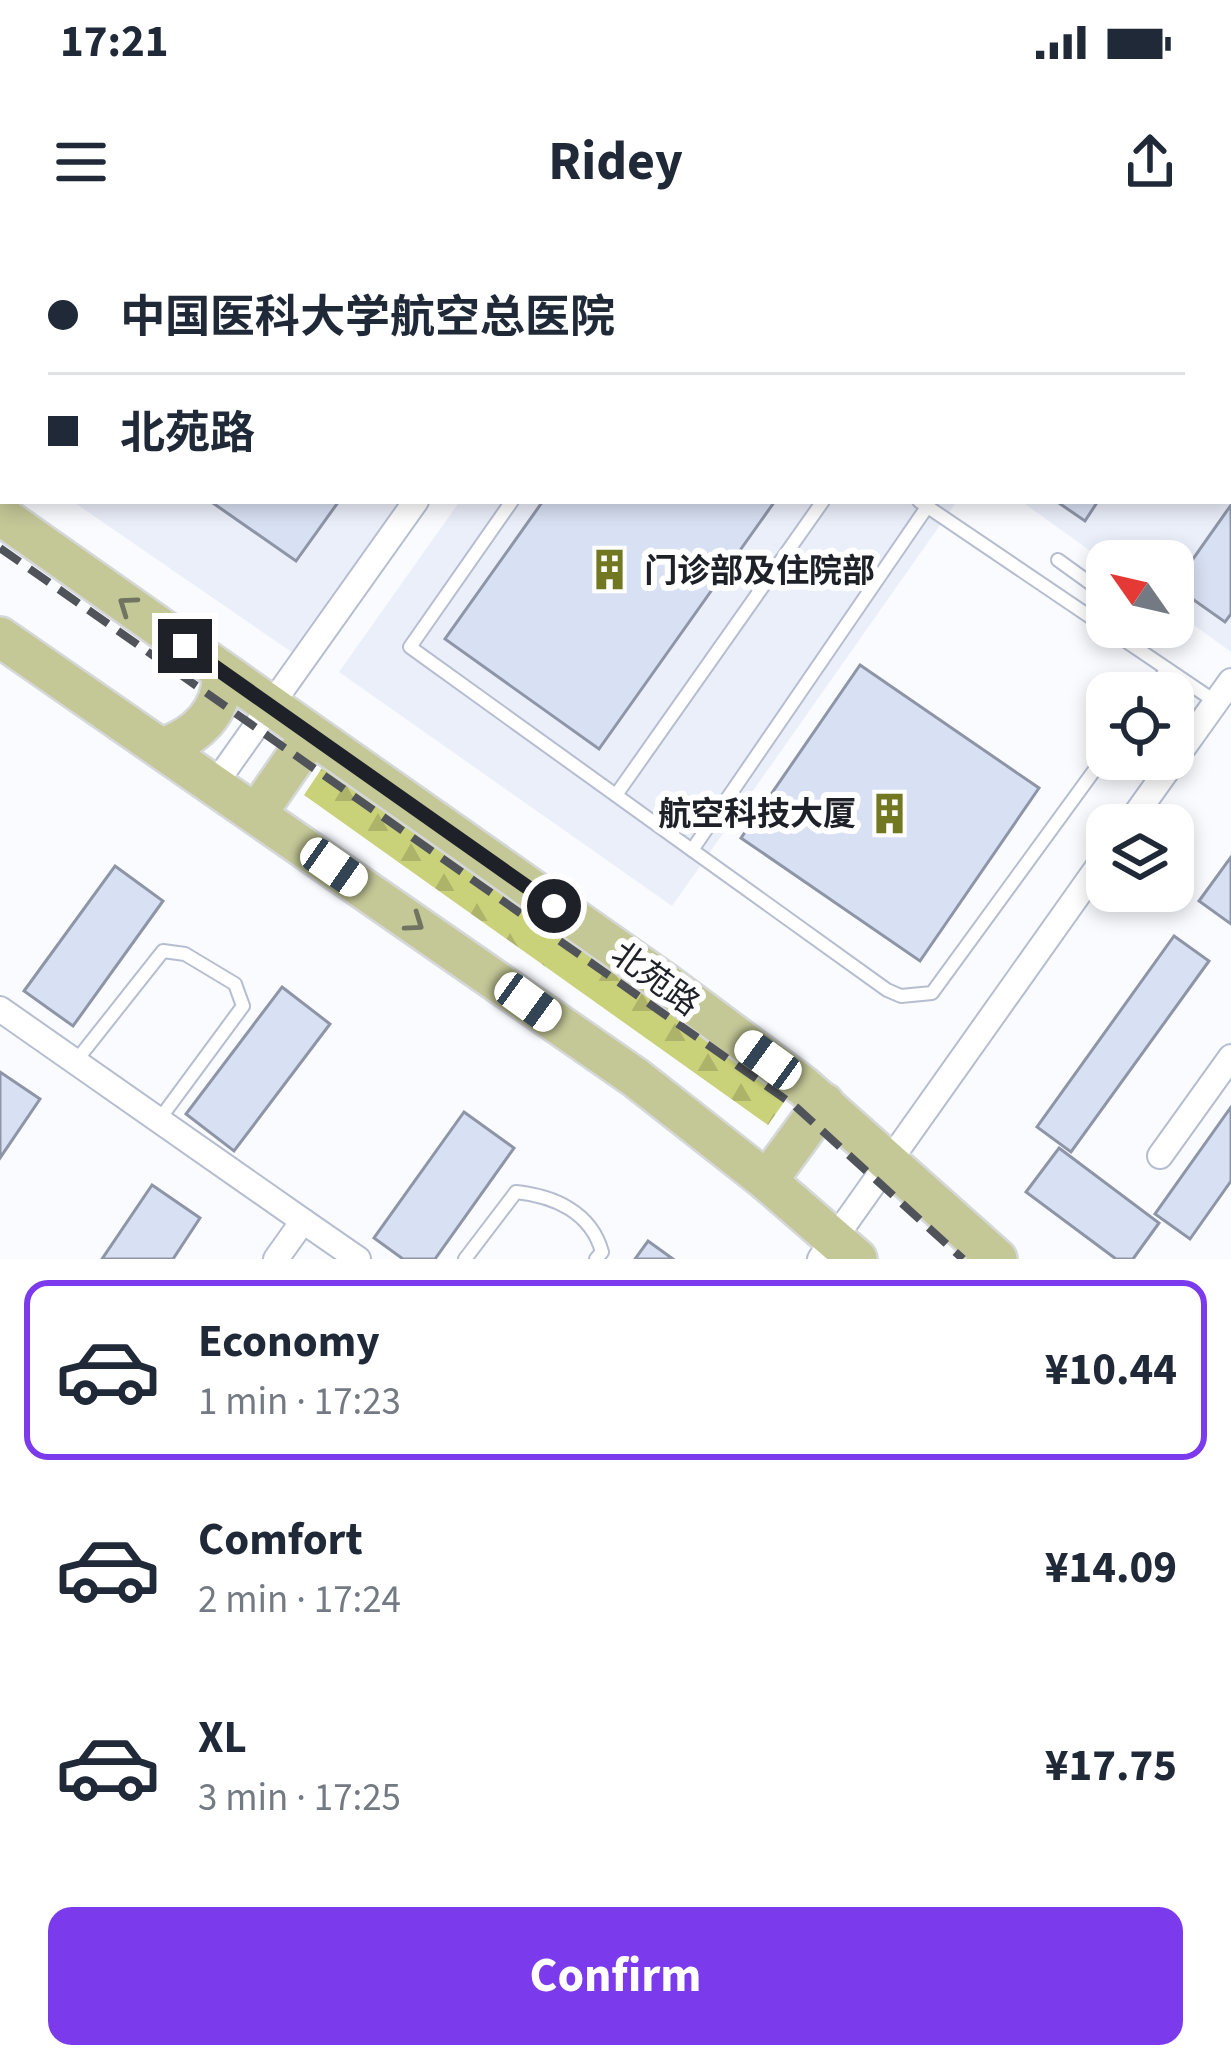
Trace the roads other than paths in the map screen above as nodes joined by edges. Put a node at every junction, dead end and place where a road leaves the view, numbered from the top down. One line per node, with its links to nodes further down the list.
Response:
1 (414, 504): 16 (street)
2 (510, 504): 21 (lane)
3 (821, 504): 21 (lane)
4 (923, 504): 8 (lane); 24 (lane)
5 (0, 515): 13 (main road, 北苑路, one-way to 5)
6 (1058, 560): 7 (lane)
7 (1086, 580)
8 (1086, 615)
9 (0, 638): 18 (main road)
10 (1135, 648): 11 (lane)
11 (1167, 669): 12 (lane); 15 (lane)
12 (1165, 672)
13 (222, 673): 16 (main road, 北苑路); 18 (main road)
14 (1231, 681): 15 (street)
15 (1216, 702): 22 (street)
16 (269, 706): 17 (main road, 北苑路); 20 (street)
17 (311, 736): 23 (main road); 29 (main road, 北苑路)
18 (162, 748): 20 (main road)
19 (1088, 780): 24 (lane)
20 (215, 784): 23 (main road)
21 (616, 795): 24 (lane)
22 (1143, 804)
23 (257, 813): 33 (main road, one-way to 33)
24 (692, 850)
25 (1086, 883): 32 (street)
26 (0, 1009): 28 (street)
27 (1231, 1057): 31 (street)
28 (75, 1061): 30 (street); 30 (lane)
29 (824, 1103): 32 (main road, 北苑路); 33 (main road)
30 (159, 1120): 34 (street)
31 (1160, 1156)
32 (888, 1160): 35 (street); 36 (main road, 北苑路)
33 (767, 1181): 35 (main road)
34 (303, 1221): 37 (street); 38 (street)
35 (837, 1252)
36 (976, 1252)
37 (276, 1259)
38 (358, 1259)
39 (465, 1259): 40 (lane)
40 (596, 1259)

